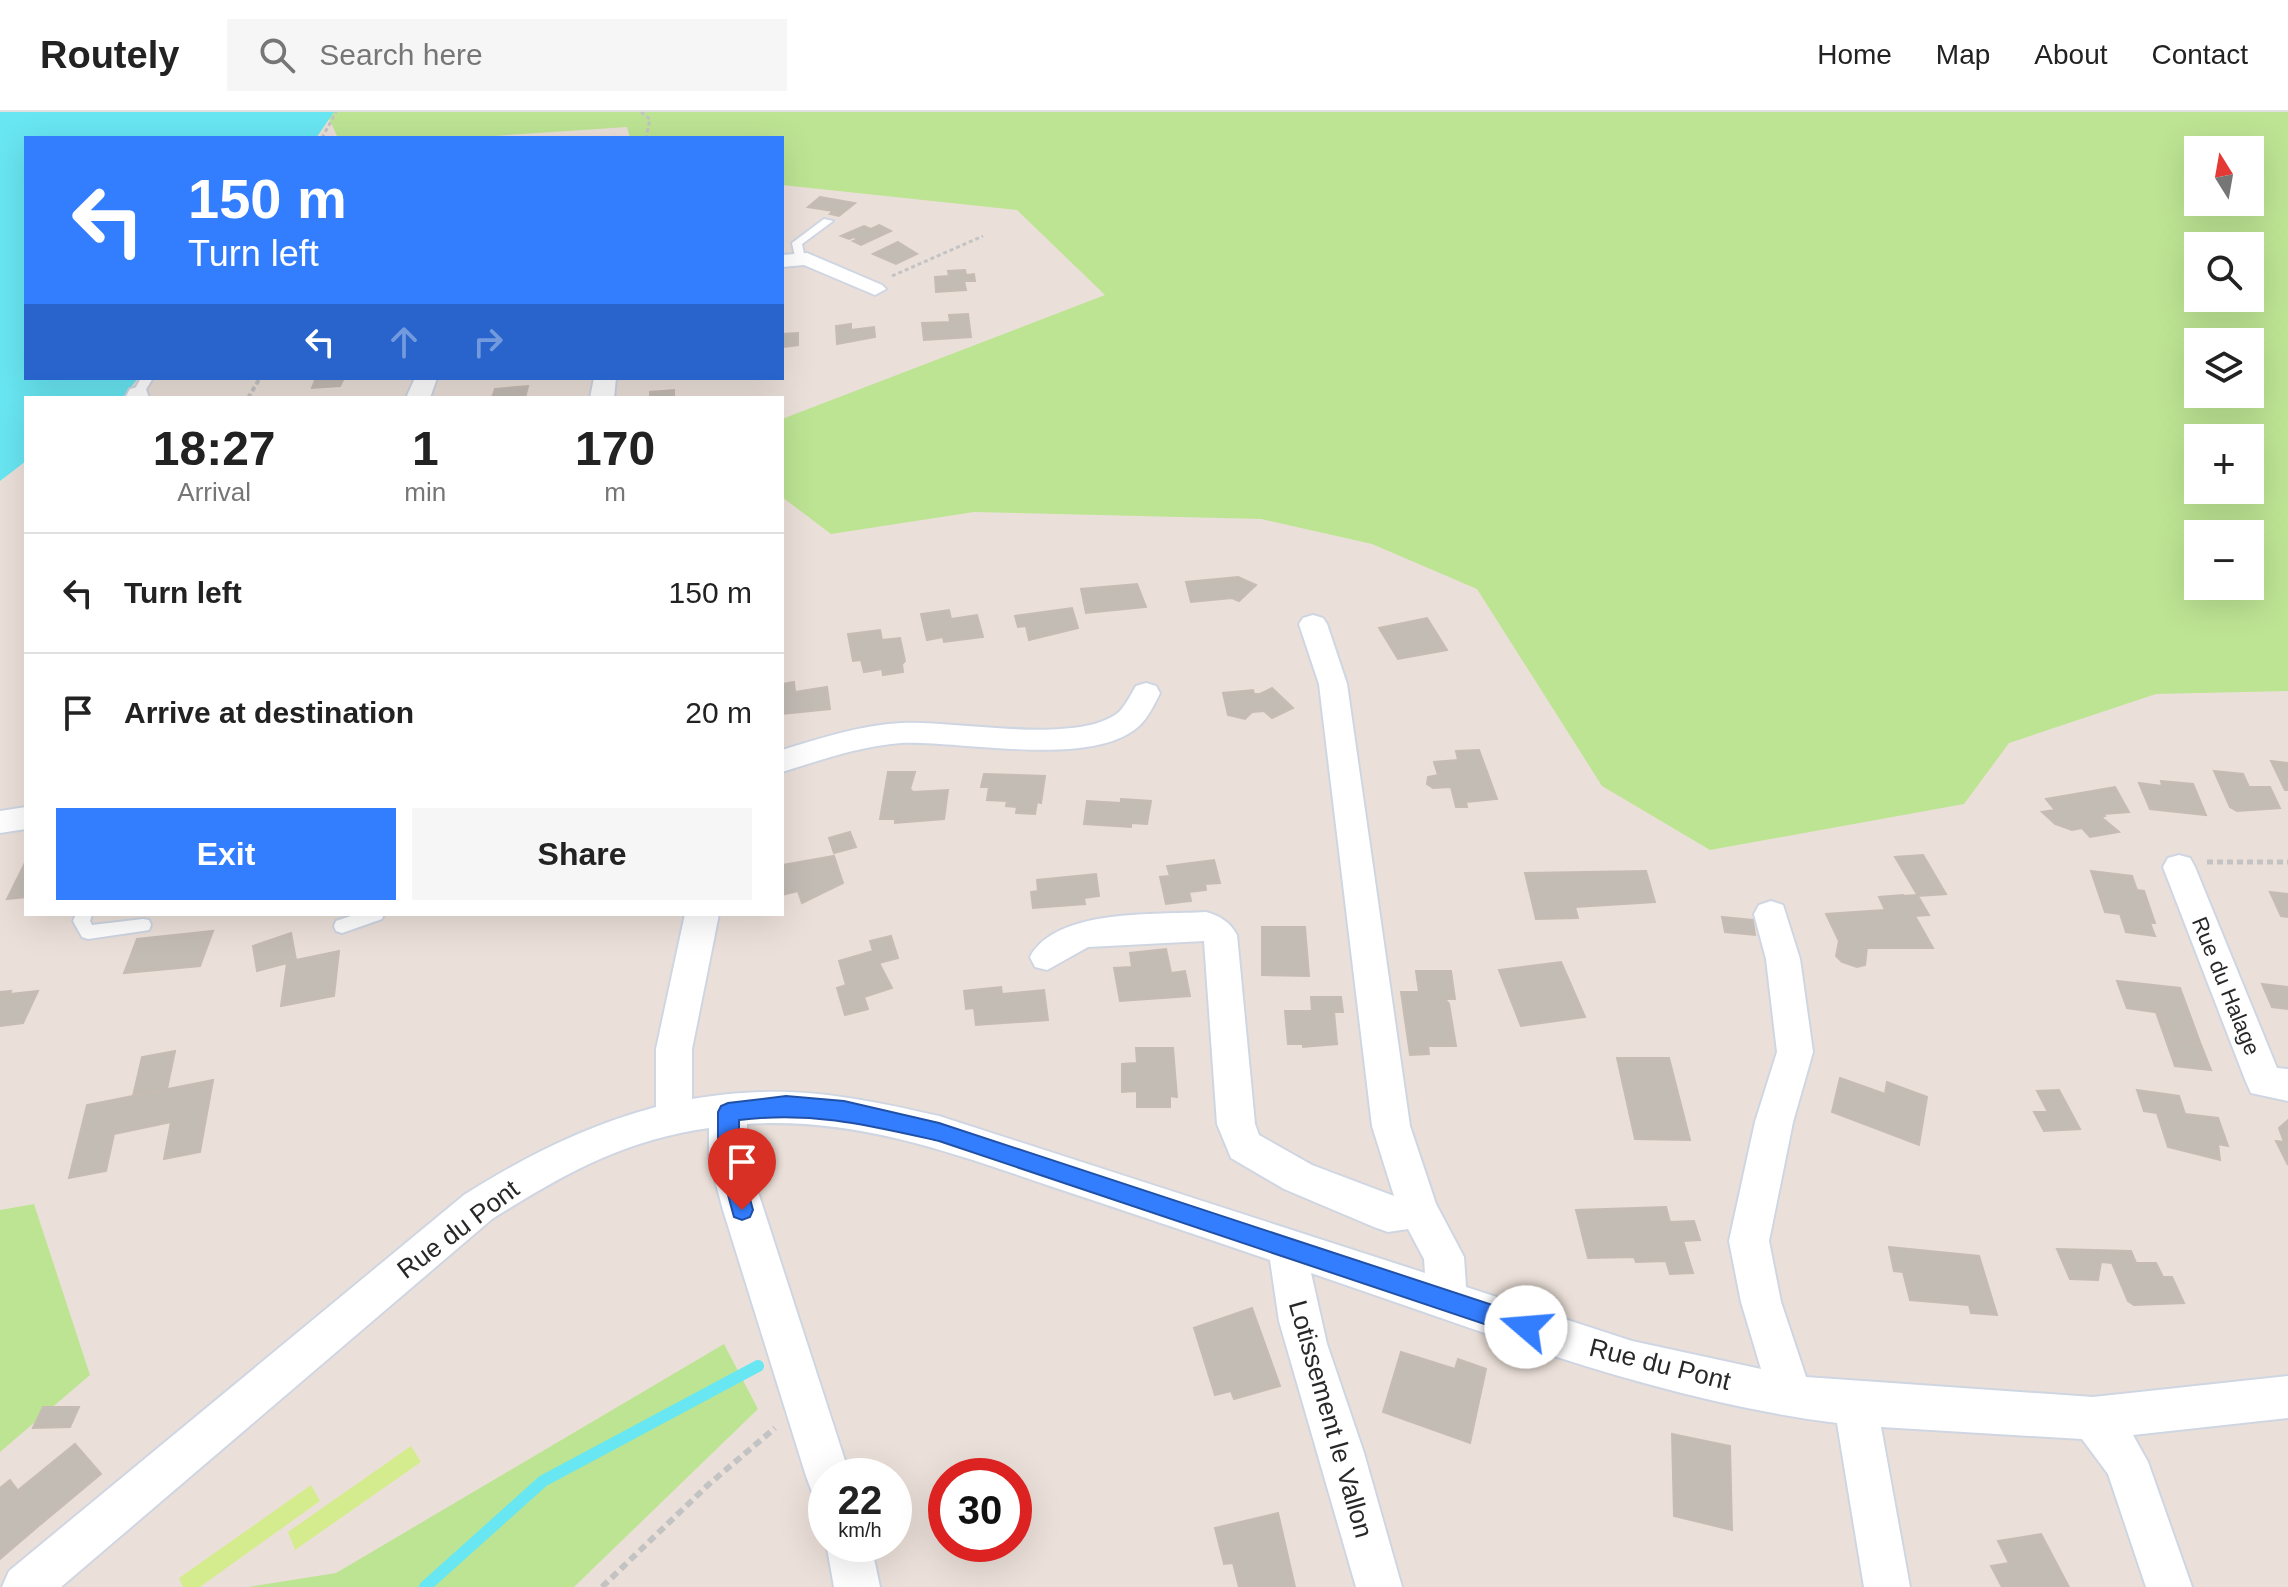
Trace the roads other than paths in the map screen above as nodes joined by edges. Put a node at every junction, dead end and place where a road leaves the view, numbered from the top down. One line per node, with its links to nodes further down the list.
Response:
1 (828, 221): 2 (lane)
2 (791, 260): 3 (street)
3 (875, 289)
4 (1313, 624): 18 (street)
5 (1146, 693): 6 (street)
6 (784, 760)
7 (2179, 867): 15 (street, Rue du Halage)
8 (1771, 914): 21 (street)
9 (83, 916): 12 (lane)
10 (370, 916): 13 (lane)
11 (702, 916): 17 (street)
12 (143, 925)
13 (342, 926)
14 (1047, 957): 18 (street)
15 (2288, 1085)
16 (728, 1112): 17 (street, Rue du Pont); 19 (street, Rue du Pont); 25 (street)
17 (674, 1118): 27 (street, Rue du Pont)
18 (1418, 1210): 20 (street)
19 (1290, 1251): 20 (street, Rue du Pont); 29 (street, Lotissement le Vallon)
20 (1446, 1302): 21 (street, Rue du Pont)
21 (1791, 1396): 23 (street, Rue du Pont)
22 (2288, 1397): 24 (street, Rue du Pont)
23 (1855, 1404): 24 (street, Rue du Pont); 30 (street)
24 (2093, 1418): 31 (street)
25 (823, 1458)
26 (852, 1562): 28 (street)
27 (25, 1587)
28 (857, 1587)
29 (1379, 1587)
30 (1887, 1587)
31 (2169, 1587)

